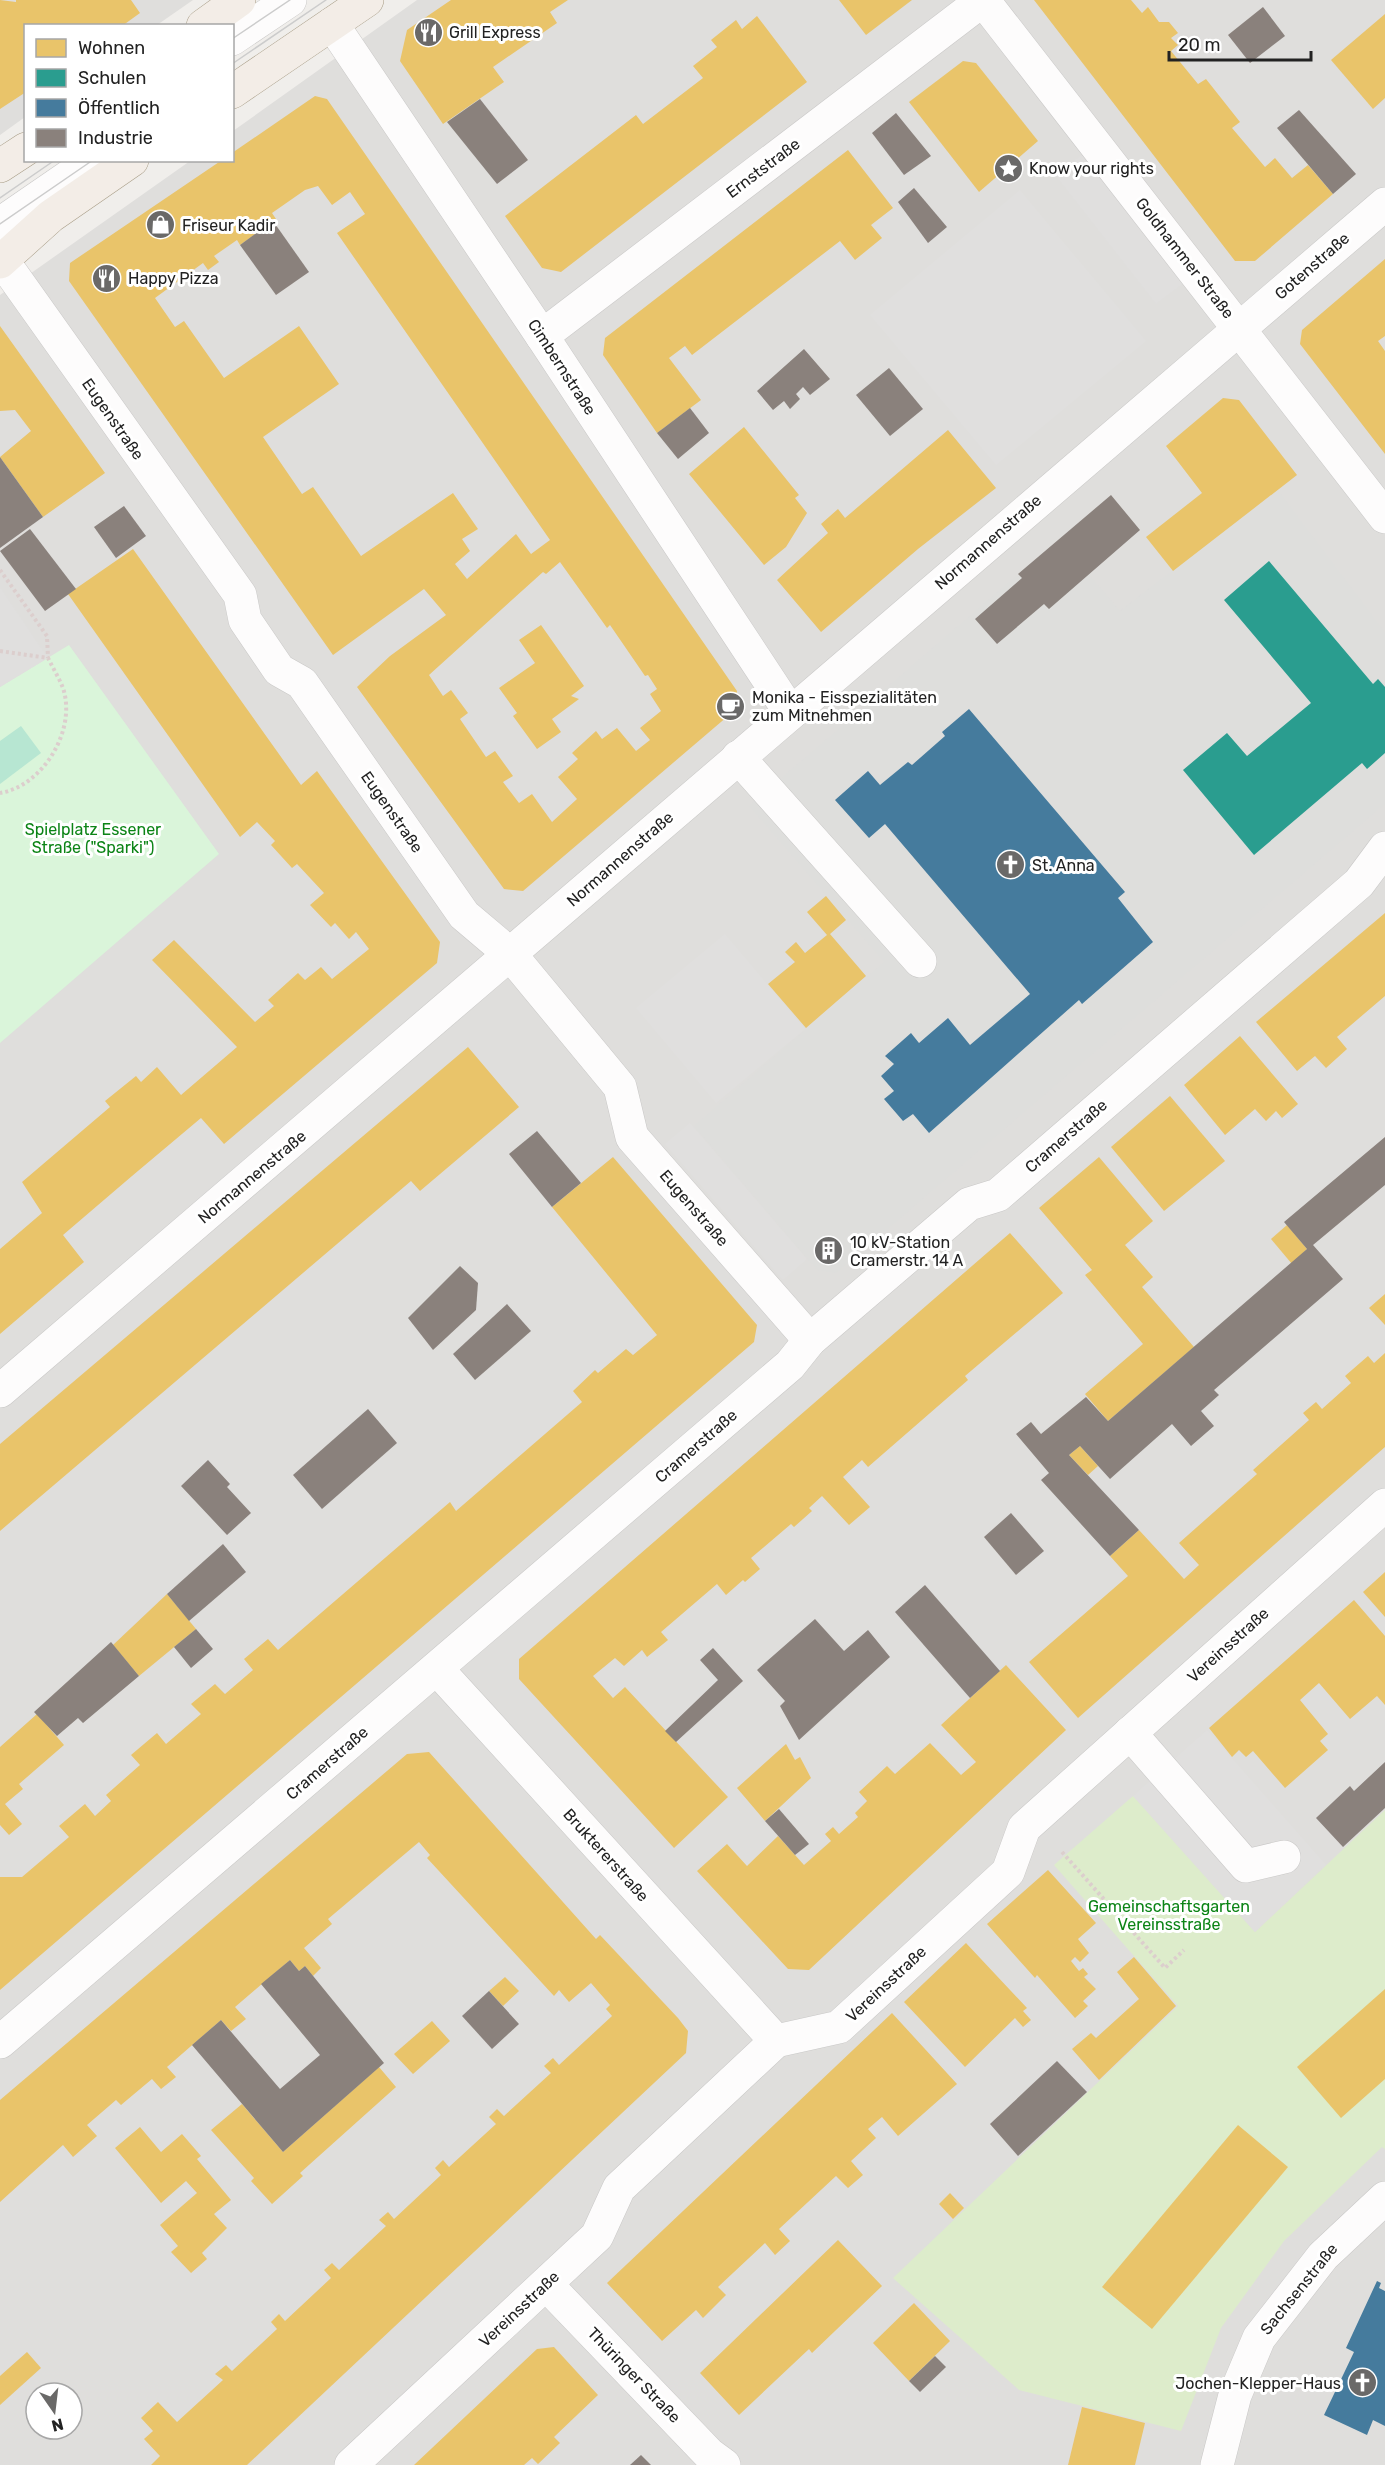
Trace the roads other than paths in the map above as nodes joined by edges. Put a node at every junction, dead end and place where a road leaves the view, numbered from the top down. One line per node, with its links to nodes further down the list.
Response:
1 (239, 0): 5 (main road)
2 (290, 0): 7 (street)
3 (367, 0): 6 (main road)
4 (983, 0): 18 (street, Goldhammer Straße); 19 (street, Ernststraße)
5 (206, 24)
6 (332, 24): 8 (main road); 19 (street, Cimbernstraße)
7 (234, 38)
8 (237, 87)
9 (24, 149): 13 (main road)
10 (52, 162): 14 (street)
11 (90, 162): 16 (street)
12 (129, 162): 17 (main road)
13 (0, 166)
14 (0, 198)
15 (1385, 204): 18 (street, Gotenstraße)
16 (0, 224)
17 (1, 261): 24 (street, Eugenstraße)
18 (1240, 328): 20 (street, Goldhammer Straße); 21 (street, Normannenstraße)
19 (542, 336): 21 (street, Cimbernstraße)
20 (1385, 517)
21 (790, 712): 22 (street, Normannenstraße)
22 (738, 757): 24 (street, Normannenstraße); 25 (street)
23 (1385, 848): 26 (street, Cramerstraße)
24 (510, 954): 26 (street, Eugenstraße); 27 (street, Normannenstraße)
25 (920, 961)
26 (810, 1340): 29 (street, Cramerstraße)
27 (0, 1391)
28 (1385, 1504): 30 (street, Vereinsstraße)
29 (437, 1669): 32 (street, Bruktererstraße); 33 (street, Cramerstraße)
30 (1130, 1733): 31 (street); 32 (street, Vereinsstraße)
31 (1284, 1857)
32 (776, 2041): 35 (street, Vereinsstraße)
33 (0, 2043)
34 (1385, 2198): 38 (street, Sachsenstraße)
35 (546, 2284): 36 (street, Vereinsstraße); 37 (street, Thüringer Straße)
36 (351, 2465)
37 (724, 2465)
38 (1217, 2465)

